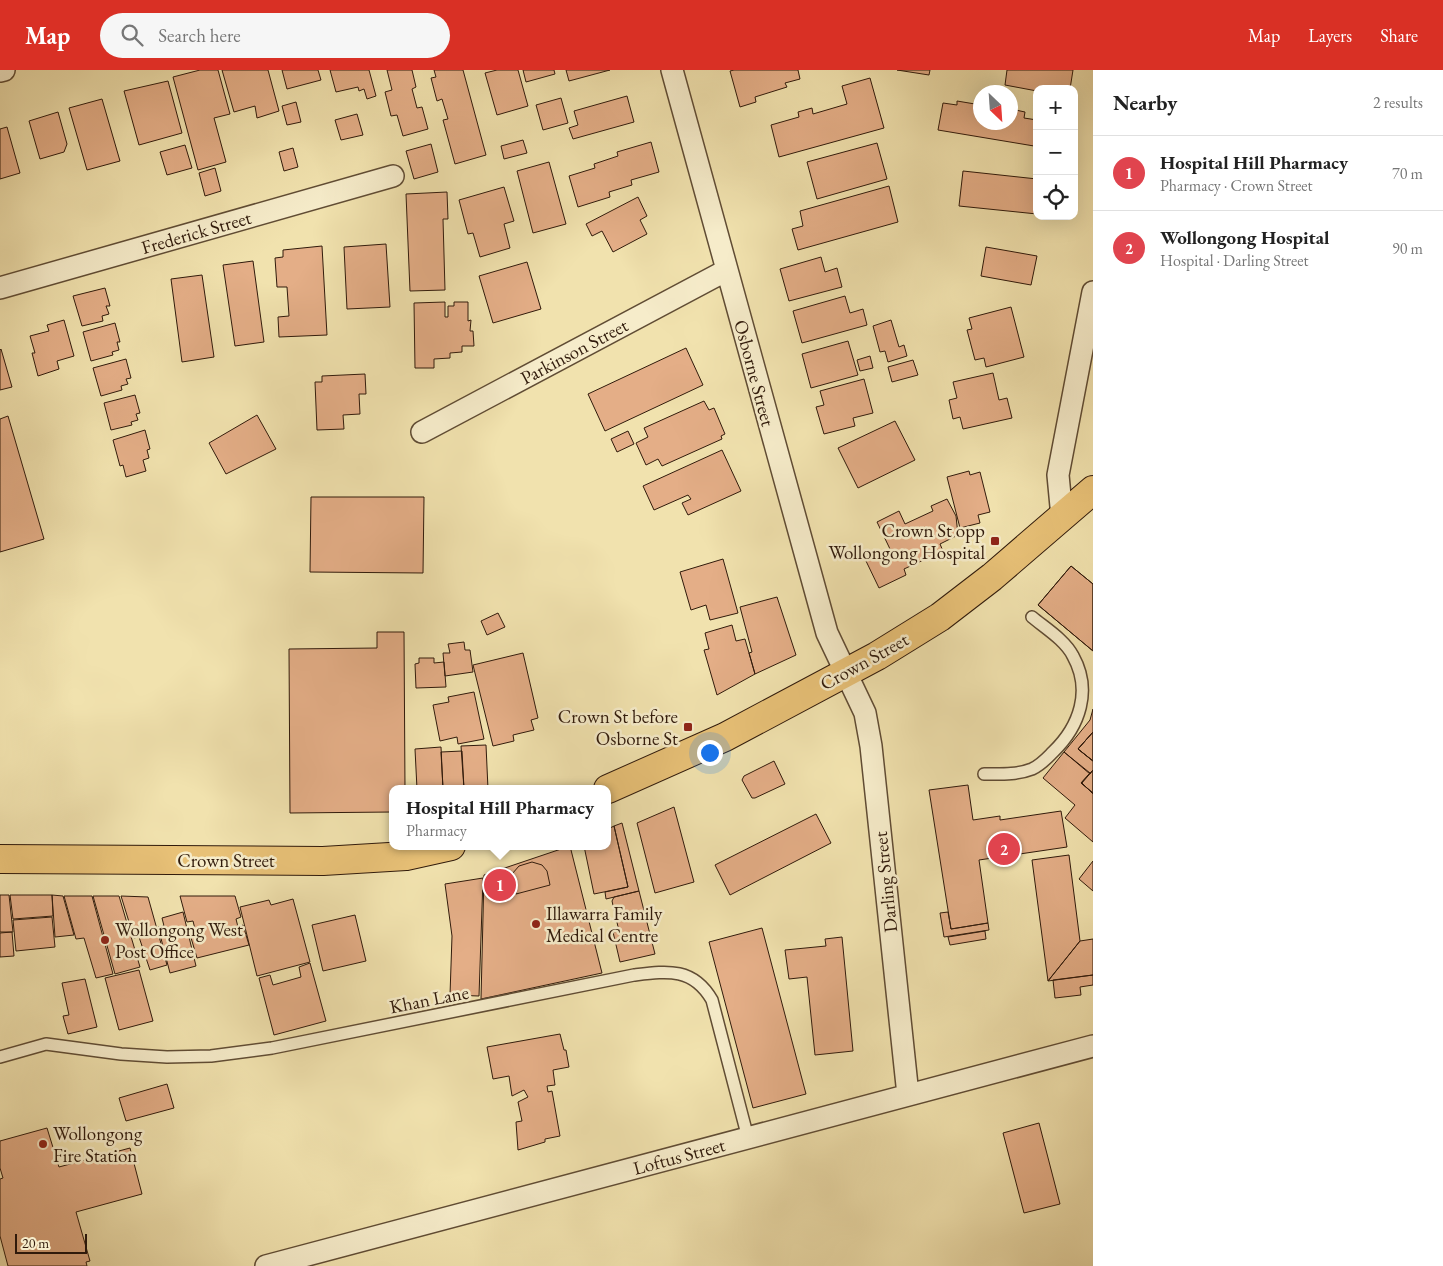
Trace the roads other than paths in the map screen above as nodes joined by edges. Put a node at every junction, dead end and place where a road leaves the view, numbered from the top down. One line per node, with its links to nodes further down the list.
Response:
1 (672, 70): 3 (street, Osborne Street)
2 (392, 176): 4 (street, Frederick Street)
3 (727, 270): 6 (street, Parkinson Street); 10 (street, Osborne Street)
4 (0, 288)
5 (1093, 292): 8 (street)
6 (422, 432)
7 (1093, 490): 8 (main road, Crown Street)
8 (1062, 517): 10 (main road, Crown Street)
9 (1032, 617): 11 (lane)
10 (845, 673): 12 (main road, Crown Street); 17 (street, Darling Street)
11 (984, 774)
12 (611, 788)
13 (433, 850): 14 (main road, Crown Street)
14 (0, 859)
15 (1093, 1046): 17 (street, Loftus Street)
16 (0, 1057): 18 (lane, Khan Lane)
17 (908, 1096): 18 (street, Loftus Street)
18 (748, 1138): 19 (street, Loftus Street)
19 (266, 1266)

